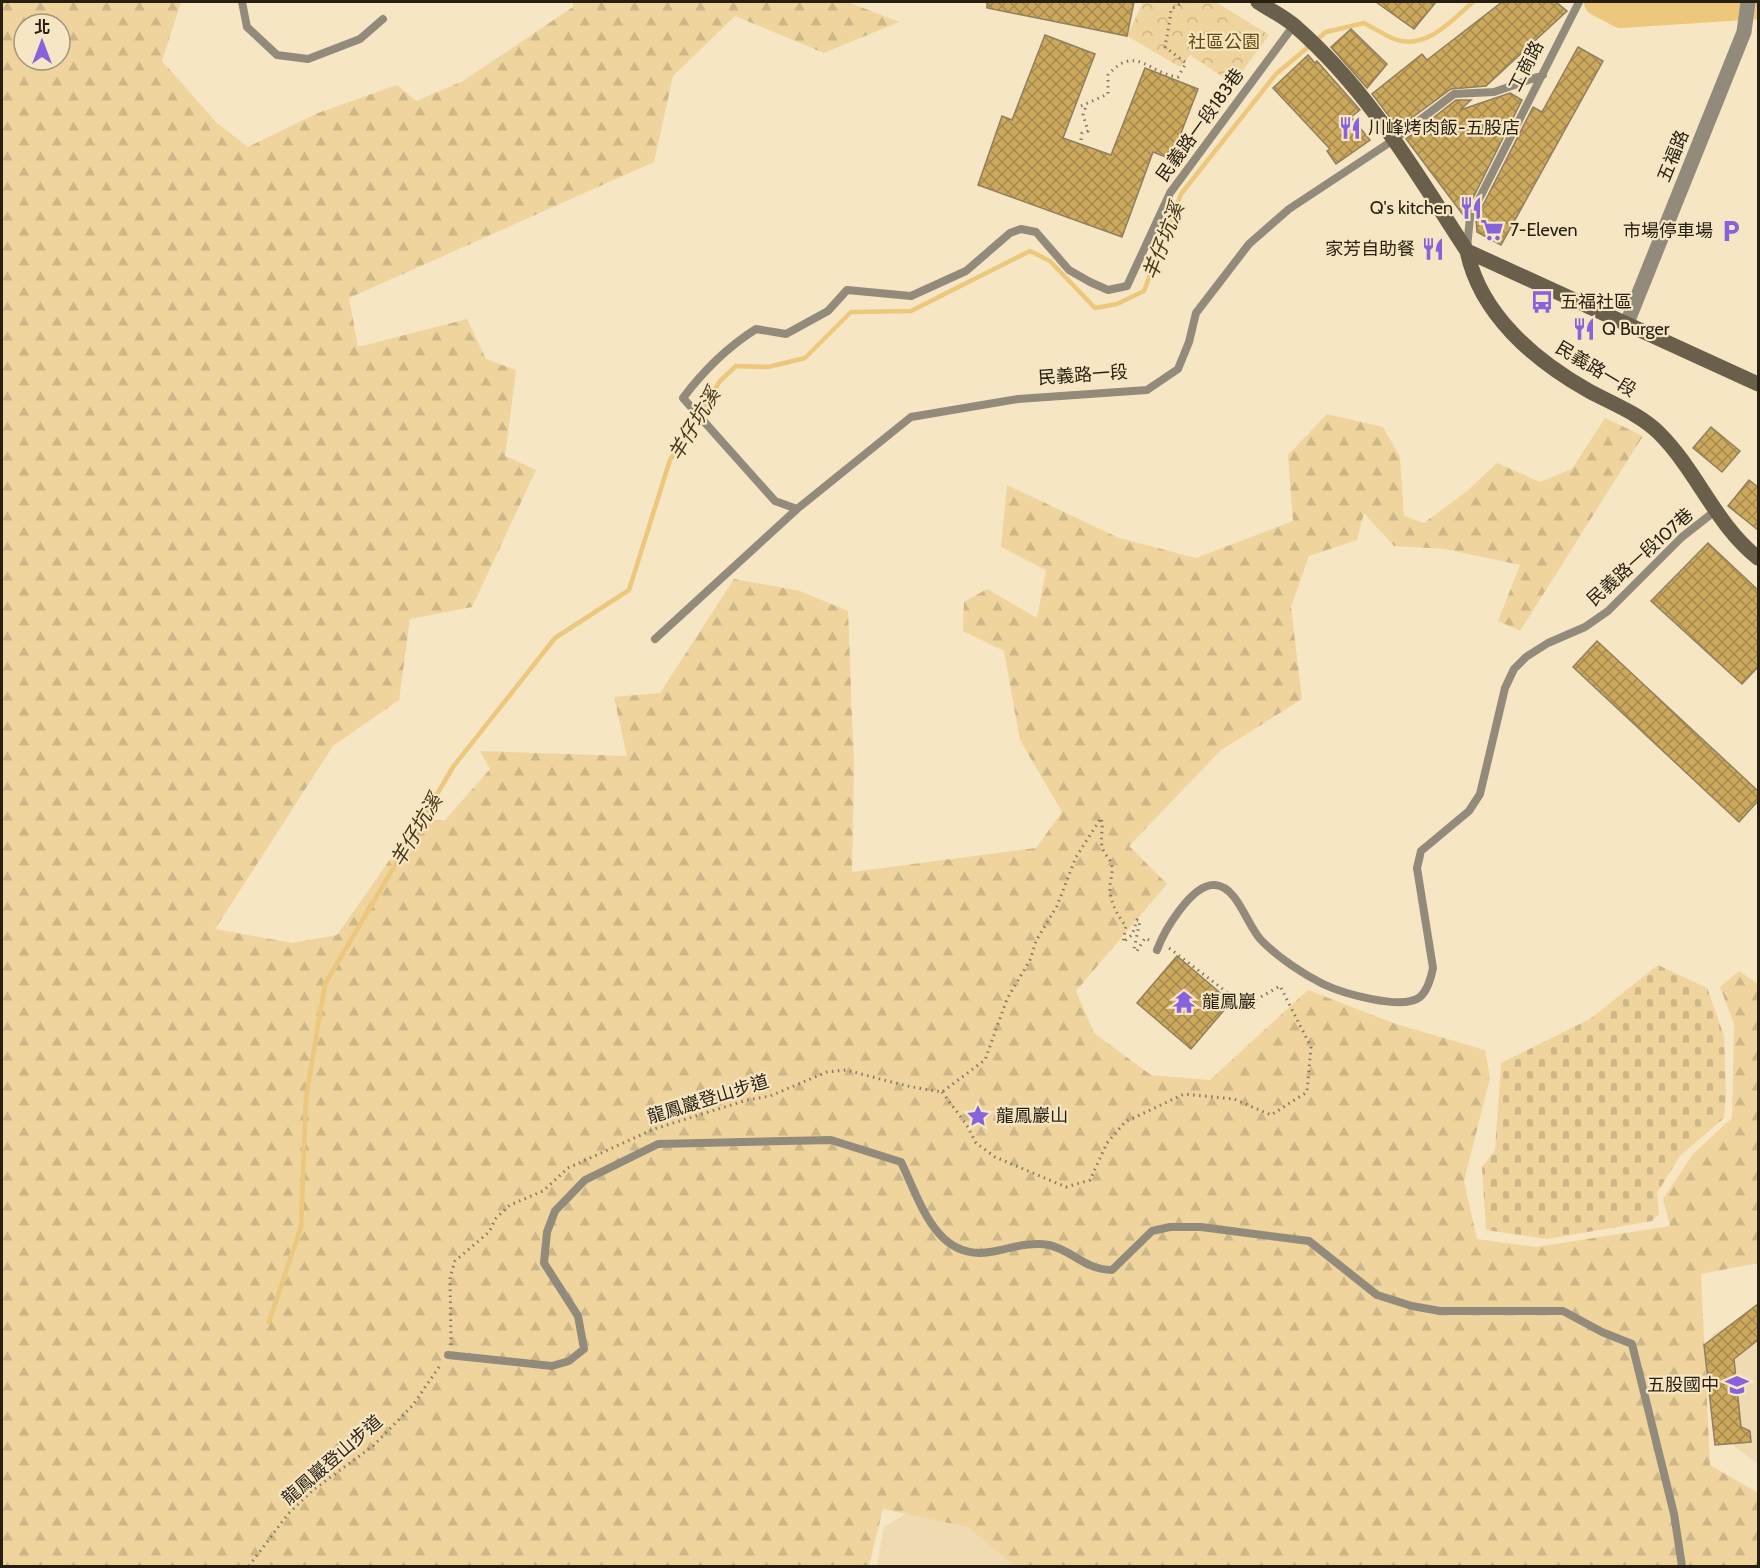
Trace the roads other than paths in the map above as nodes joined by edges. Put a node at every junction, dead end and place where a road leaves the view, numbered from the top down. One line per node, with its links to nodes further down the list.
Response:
1 (242, 2): 5 (lane)
2 (1258, 2): 6 (main road, 民義路一段)
3 (1748, 2): 10 (street, 五福路)
4 (1578, 3): 7 (lane, 工商路)
5 (383, 19)
6 (1294, 25): 8 (main road, 民義路一段); 12 (lane, 民義路一段183巷)
7 (1544, 75): 8 (lane); 9 (lane, 工商路)
8 (1395, 139): 9 (main road, 民義路一段); 12 (lane, 民義路一段)
9 (1467, 251): 10 (main road); 13 (main road, 民義路一段)
10 (1627, 323): 11 (main road)
11 (1758, 384)
12 (797, 509): 15 (lane, 民義路一段)
13 (1715, 511): 14 (main road, 民義路一段); 16 (lane, 民義路一段107巷)
14 (1758, 558)
15 (655, 639)
16 (1158, 946)
17 (448, 1355): 18 (lane)
18 (1682, 1566)

